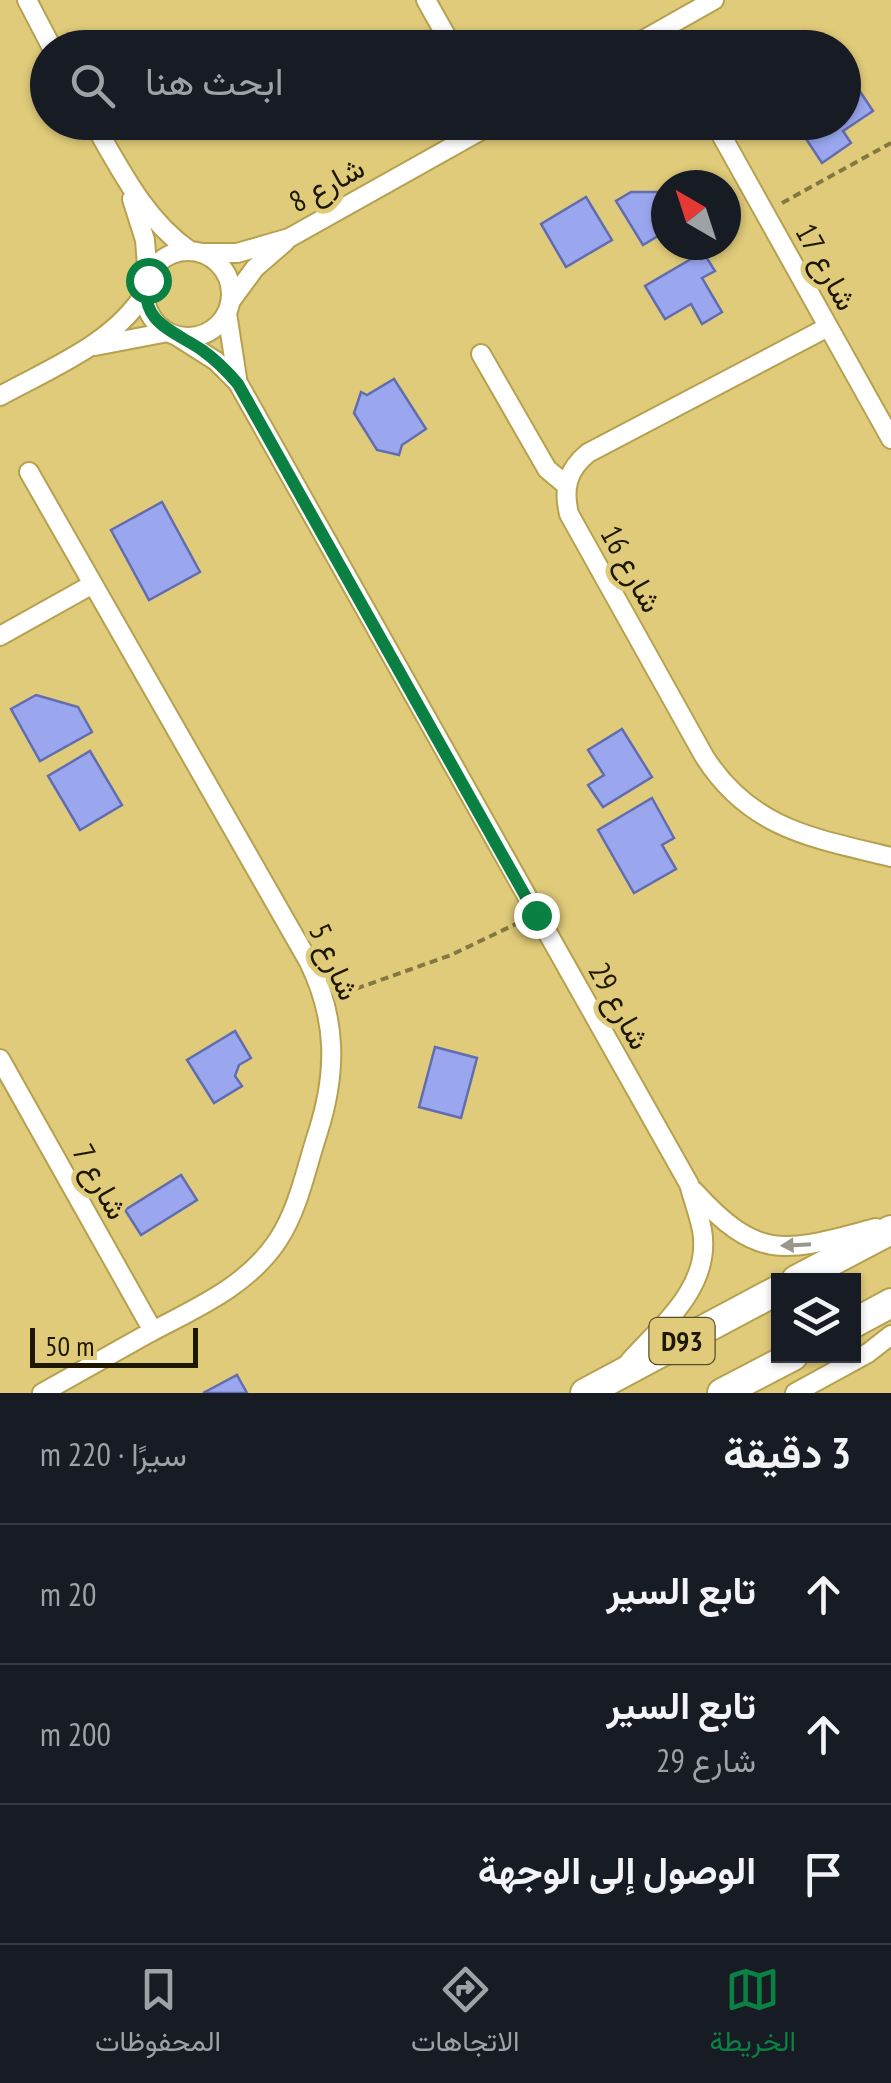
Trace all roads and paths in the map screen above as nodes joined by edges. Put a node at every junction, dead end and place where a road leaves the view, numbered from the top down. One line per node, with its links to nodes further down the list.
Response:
1 (27, 0): 4 (street)
2 (426, 0): 5 (street)
3 (714, 0): 6 (street)
4 (43, 30)
5 (443, 30)
6 (661, 30)
7 (104, 140): 11 (street)
8 (465, 140): 13 (street, شارع 8)
9 (724, 140): 12 (street, شارع 17)
10 (891, 143): 12 (path)
11 (123, 176): 14 (street); 15 (street)
12 (764, 212): 17 (street, شارع 17)
13 (289, 238): 14 (street, شارع 8); 16 (street, شارع 8)
14 (196, 252): 15 (street); 16 (street)
15 (147, 285): 18 (street); 19 (street)
16 (228, 307): 18 (street); 21 (street, شارع 29)
17 (828, 327): 23 (street, شارع 17); 25 (street)
18 (172, 333): 19 (street); 21 (street, شارع 29)
19 (85, 348): 22 (street)
20 (481, 354): 25 (street)
21 (238, 384): 29 (street, شارع 29)
22 (0, 396)
23 (891, 439)
24 (28, 472): 26 (street, شارع 5)
25 (566, 485): 28 (street, شارع 16)
26 (93, 584): 27 (street); 30 (street, شارع 5)
27 (0, 636)
28 (891, 857)
29 (536, 915): 30 (path); 32 (street, شارع 29)
30 (324, 997): 38 (street, شارع 5)
31 (0, 1059): 38 (street, شارع 7)
32 (688, 1184): 33 (street, شارع 29, one-way to 32); 41 (street, شارع 29)
33 (891, 1227): 34 (main road)
34 (809, 1273)
35 (771, 1294): 41 (main road, D93)
36 (891, 1303): 37 (main road)
37 (861, 1319)
38 (153, 1331): 42 (street, شارع 5)
39 (891, 1335): 45 (street)
40 (779, 1363): 44 (main road, D93)
41 (618, 1375): 43 (main road, D93)
42 (42, 1393)
43 (584, 1393)
44 (722, 1393)
45 (794, 1393)

